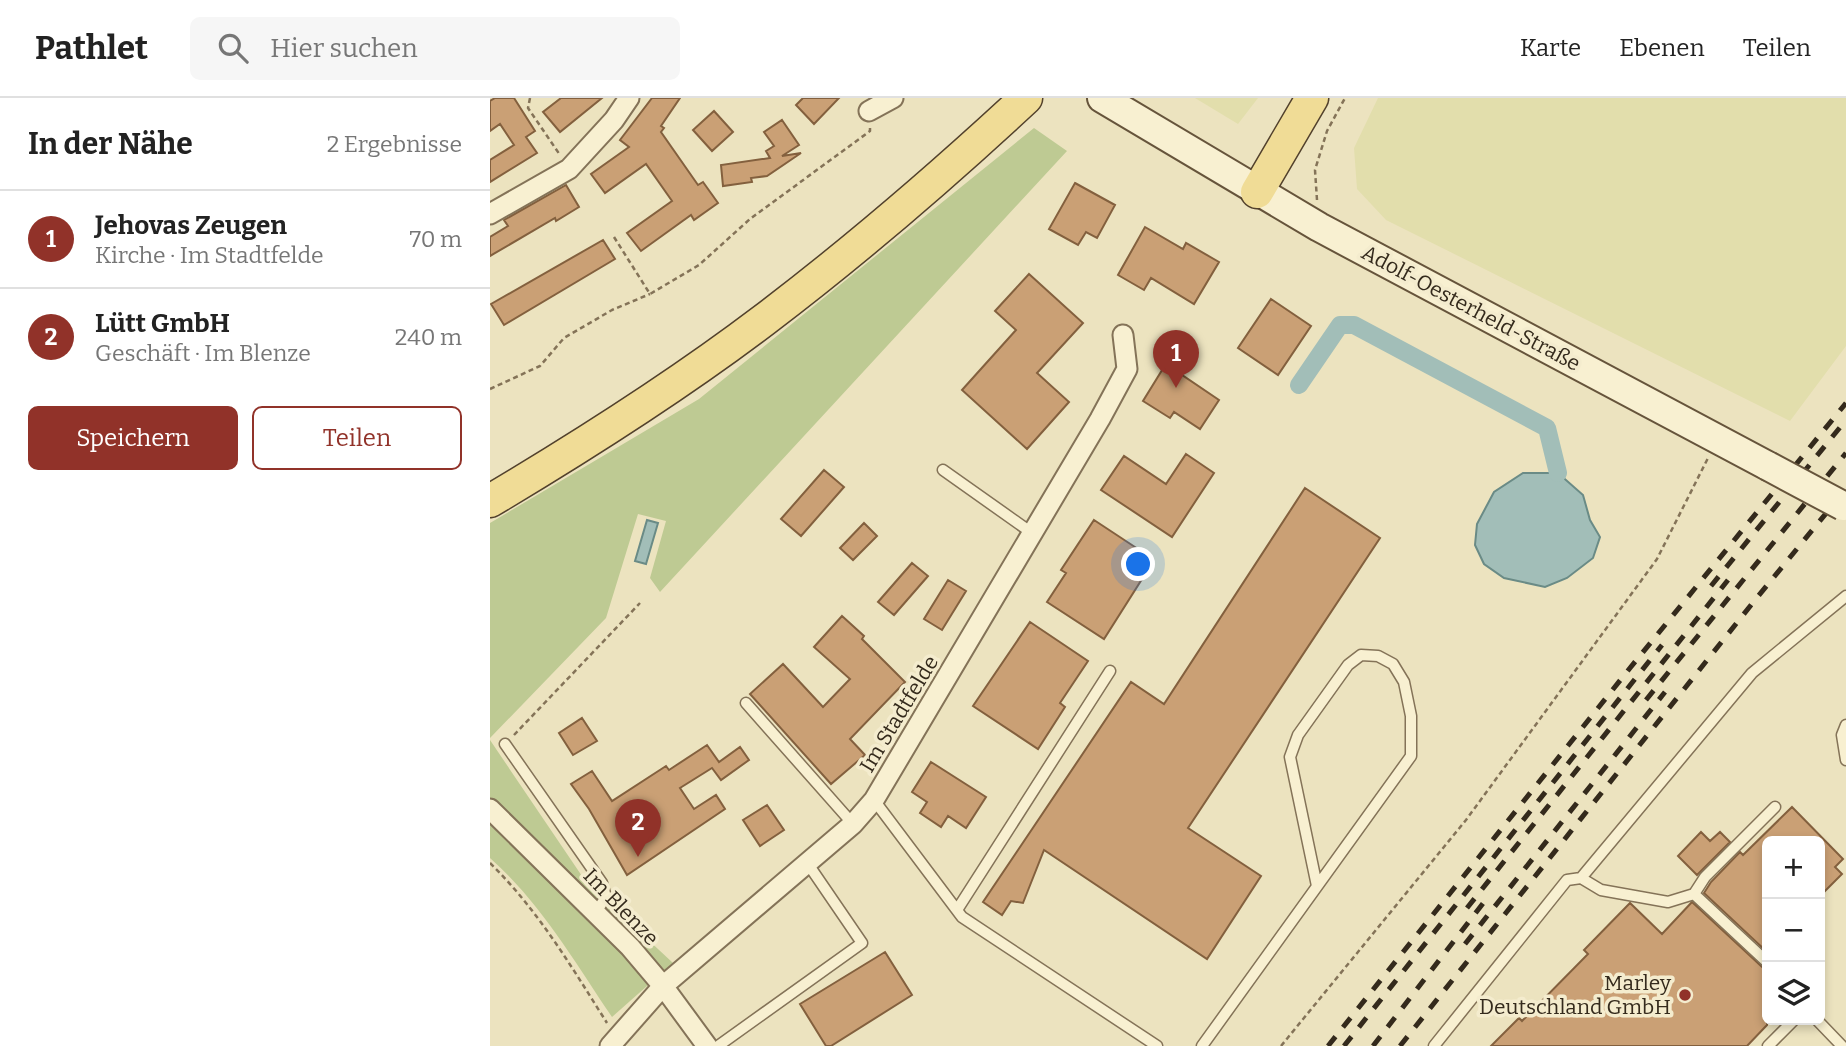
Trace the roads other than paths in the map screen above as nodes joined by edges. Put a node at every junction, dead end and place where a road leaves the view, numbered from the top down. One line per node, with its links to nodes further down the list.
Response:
1 (629, 98): 8 (street)
2 (893, 98): 6 (street)
3 (1026, 98): 11 (main road)
4 (1312, 98): 7 (main road)
5 (1105, 100): 7 (street, Adolf-Oesterheld-Straße)
6 (869, 111)
7 (1256, 192): 12 (street, Adolf-Oesterheld-Straße, bridge)
8 (490, 214)
9 (1122, 335): 13 (street, Im Stadtfelde)
10 (943, 470): 13 (lane)
11 (490, 501)
12 (1845, 507)
13 (1032, 533): 20 (street, Im Stadtfelde)
14 (1846, 596): 25 (lane)
15 (1110, 671): 28 (lane)
16 (746, 703): 23 (lane)
17 (1846, 725): 19 (lane)
18 (505, 744): 29 (lane)
19 (1846, 760)
20 (874, 800): 23 (street, Im Stadtfelde); 28 (lane)
21 (1775, 807): 27 (lane)
22 (490, 810): 29 (street, Im Blenze)
23 (853, 824): 24 (street, Im Stadtfelde)
24 (808, 864): 31 (street, Im Stadtfelde); 36 (lane)
25 (1581, 878): 27 (lane); 39 (lane)
26 (1317, 886): 26 (lane); 38 (lane)
27 (1694, 894): 30 (lane)
28 (957, 910): 37 (lane)
29 (596, 912): 31 (street, Im Blenze)
30 (1762, 957)
31 (663, 986): 34 (street, Im Stadtfelde); 35 (street, Im Blenze)
32 (1789, 1025): 40 (lane)
33 (1822, 1025): 41 (lane)
34 (613, 1042)
35 (707, 1046)
36 (718, 1046)
37 (1157, 1046)
38 (1202, 1046)
39 (1434, 1046)
40 (1769, 1046)
41 (1842, 1046)

